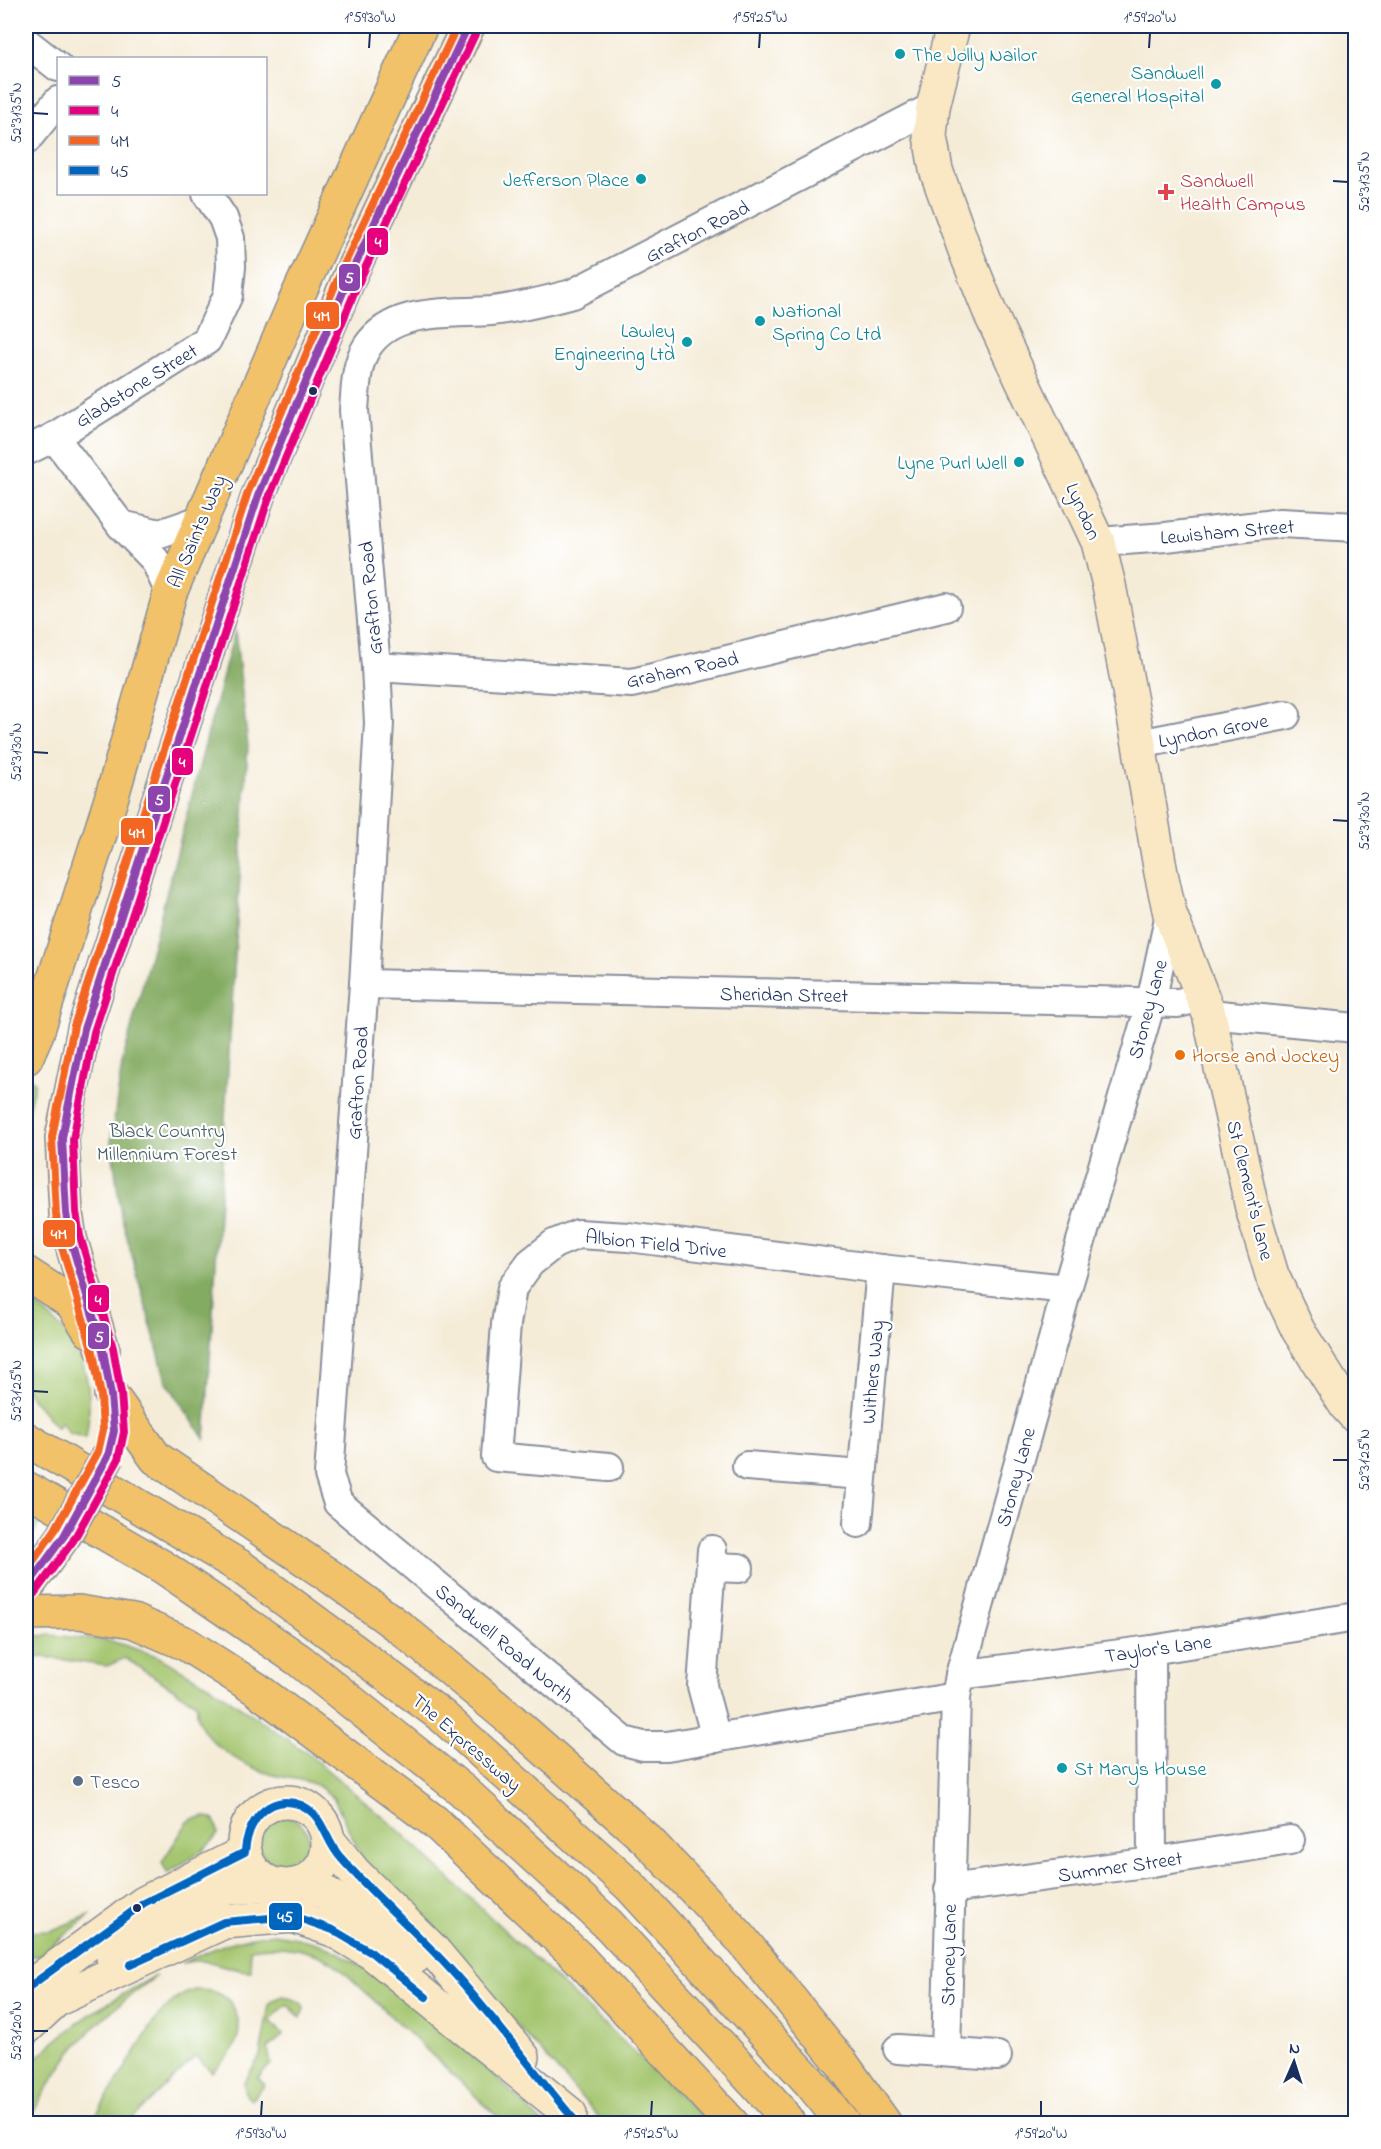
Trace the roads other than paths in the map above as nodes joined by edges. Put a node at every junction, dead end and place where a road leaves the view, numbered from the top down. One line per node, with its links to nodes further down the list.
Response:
1 (422, 26): 12 (highway, All Saints Way)
2 (468, 26): 30 (highway)
3 (953, 26): 7 (street, Lyndon)
4 (26, 42): 5 (street)
5 (57, 66)
6 (57, 102): 8 (street)
7 (933, 107): 15 (street, Lyndon); 18 (street, Grafton Road)
8 (26, 140)
9 (208, 195): 10 (street, Gladstone Street)
10 (54, 437): 11 (street, Gladstone Street); 13 (street)
11 (26, 451)
12 (200, 520): 13 (street); 16 (highway, All Saints Way)
13 (121, 525): 16 (street)
14 (1356, 527): 15 (street, Lewisham Street)
15 (1098, 542): 20 (street, Lyndon)
16 (170, 593): 26 (highway, All Saints Way)
17 (946, 607): 18 (street, Graham Road)
18 (376, 667): 22 (street, Grafton Road)
19 (1286, 715): 20 (street, Lyndon Grove)
20 (1139, 744): 21 (street, Lyndon)
21 (1170, 914): 23 (street, Stoney Lane); 24 (street, Lyndon)
22 (364, 984): 23 (street, Sheridan Street); 36 (street, Grafton Road)
23 (1151, 1002): 24 (street, Sheridan Street); 29 (street, Stoney Lane)
24 (1206, 1006): 25 (street, Sheridan Street); 32 (street, St Clement's Lane)
25 (1356, 1028)
26 (26, 1058)
27 (881, 1269): 29 (street, Albion Field Drive); 35 (street, Albion Field Drive); 37 (street, Withers Way)
28 (26, 1273): 30 (highway)
29 (1066, 1289): 45 (street, Stoney Lane)
30 (103, 1350): 31 (highway)
31 (111, 1395): 41 (highway, bridge); 64 (highway)
32 (1356, 1417)
33 (26, 1439): 63 (highway, The Expressway)
34 (747, 1466): 37 (street)
35 (609, 1467)
36 (329, 1475): 46 (street, Sandwell Road North)
37 (862, 1476): 39 (street, Withers Way)
38 (26, 1488): 62 (highway, The Expressway)
39 (858, 1523)
40 (721, 1562): 46 (street)
41 (26, 1588)
42 (26, 1613): 61 (highway)
43 (1356, 1617): 44 (street, Taylor's Lane)
44 (1151, 1650): 45 (street, Taylor's Lane); 50 (street)
45 (958, 1686): 46 (street, Sandwell Road North); 52 (street, Stoney Lane)
46 (716, 1738)
47 (328, 1840): 49 (street); 51 (street); 55 (street)
48 (1290, 1840): 50 (street, Summer Street)
49 (245, 1852): 51 (street); 53 (street)
50 (1152, 1862): 52 (street, Summer Street)
51 (287, 1885): 54 (street); 55 (street)
52 (949, 1889): 58 (street, Stoney Lane)
53 (26, 1989)
54 (56, 2000): 56 (street); 60 (street)
55 (495, 2023): 60 (street)
56 (26, 2028)
57 (898, 2049): 58 (street)
58 (946, 2052): 59 (street)
59 (998, 2056)
60 (574, 2119)
61 (732, 2124)
62 (789, 2124)
63 (844, 2124)
64 (885, 2124)

